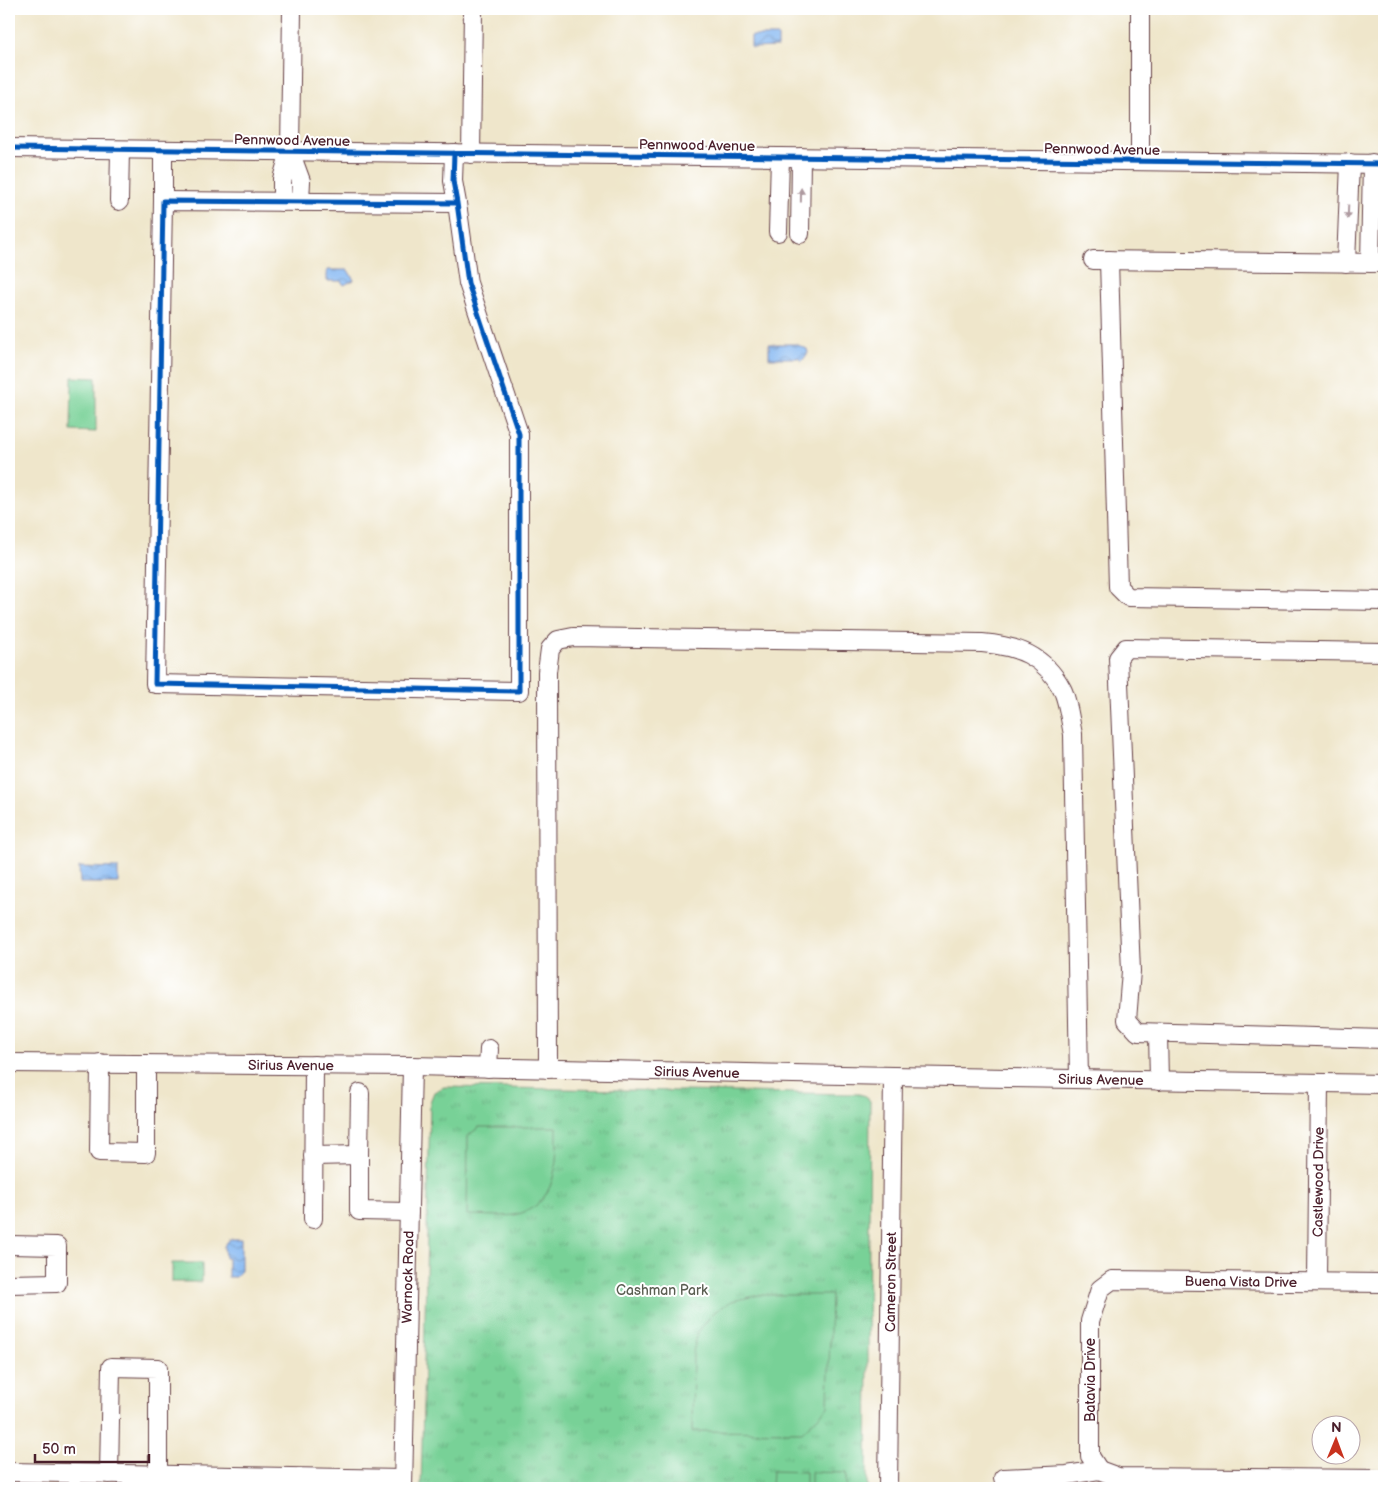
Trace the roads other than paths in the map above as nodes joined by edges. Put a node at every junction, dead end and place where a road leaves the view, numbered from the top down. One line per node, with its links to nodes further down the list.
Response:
1 (292, 9): 7 (street)
2 (473, 9): 9 (street)
3 (1140, 9): 12 (street)
4 (9, 148): 5 (street, Pennwood Avenue)
5 (120, 150): 6 (street, Pennwood Avenue); 15 (street)
6 (163, 150): 7 (street, Pennwood Avenue); 16 (street)
7 (290, 151): 8 (street, Pennwood Avenue); 17 (street); 18 (street)
8 (454, 153): 9 (street, Pennwood Avenue); 19 (street)
9 (471, 154): 10 (street, Pennwood Avenue)
10 (780, 157): 11 (street, Pennwood Avenue); 20 (street)
11 (801, 157): 12 (street, Pennwood Avenue); 21 (street, one-way to 11)
12 (1140, 161): 13 (street, Pennwood Avenue)
13 (1350, 163): 14 (street, Pennwood Avenue); 22 (street, one-way to 22)
14 (1378, 163): 23 (street)
15 (119, 200)
16 (163, 200): 17 (street); 19 (street)
17 (282, 202): 18 (street)
18 (300, 202): 19 (street)
19 (457, 203)
20 (778, 232)
21 (800, 234)
22 (1346, 263): 23 (street); 24 (street)
23 (1377, 263)
24 (1384, 601)
25 (1384, 652): 26 (street)
26 (1158, 1033): 27 (street); 38 (street)
27 (1384, 1039)
28 (489, 1049): 34 (street)
29 (9, 1063): 30 (street, Sirius Avenue)
30 (100, 1063): 31 (street, Sirius Avenue); 31 (street)
31 (146, 1064): 32 (street, Sirius Avenue)
32 (314, 1065): 33 (street, Sirius Avenue); 43 (street)
33 (412, 1066): 34 (street, Sirius Avenue); 44 (street, Warnock Road)
34 (488, 1068): 35 (street, Sirius Avenue)
35 (548, 1069): 36 (street, Sirius Avenue); 37 (street)
36 (893, 1076): 37 (street, Sirius Avenue); 58 (street, Cameron Street)
37 (1079, 1080): 38 (street, Sirius Avenue)
38 (1159, 1081): 39 (street, Sirius Avenue)
39 (1319, 1083): 40 (street, Sirius Avenue); 47 (street, Castlewood Drive)
40 (1384, 1084)
41 (360, 1093): 42 (street)
42 (359, 1155): 43 (street); 44 (street)
43 (313, 1156): 45 (street)
44 (409, 1212): 57 (street, Warnock Road)
45 (312, 1219)
46 (9, 1245): 49 (street)
47 (1317, 1282): 48 (street, Buena Vista Drive); 50 (street, Buena Vista Drive)
48 (1384, 1283)
49 (9, 1284)
50 (1100, 1288): 51 (street, Batavia Drive)
51 (1099, 1470): 55 (street); 56 (street)
52 (9, 1472): 53 (street)
53 (109, 1474): 54 (street); 54 (street)
54 (158, 1474): 57 (street)
55 (1003, 1478)
56 (1384, 1479)
57 (403, 1483)
58 (888, 1488)

